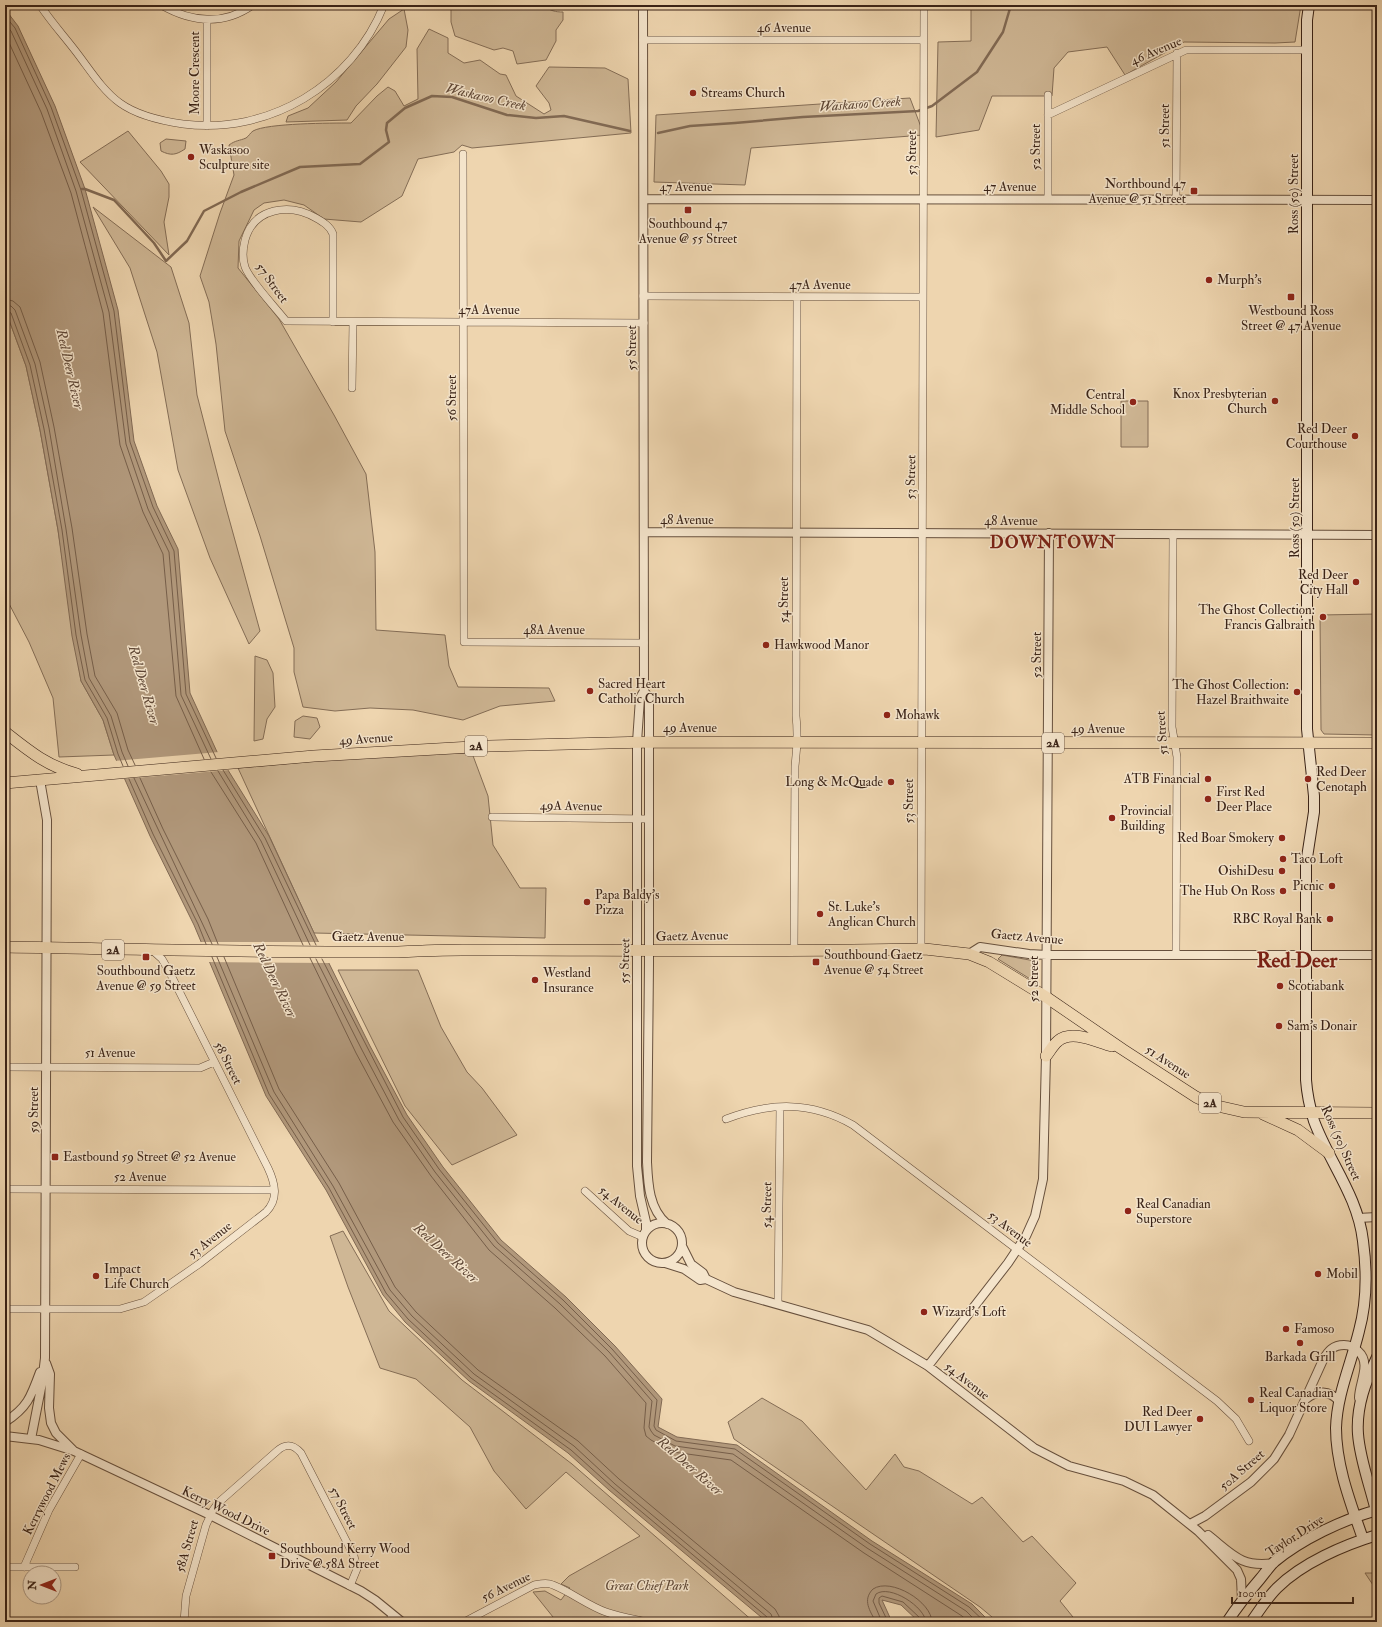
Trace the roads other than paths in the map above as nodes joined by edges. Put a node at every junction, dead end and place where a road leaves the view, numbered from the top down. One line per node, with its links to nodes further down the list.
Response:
1 (40, 5): 15 (street)
2 (161, 5): 8 (street, Moore Crescent)
3 (253, 5): 8 (street, Moore Crescent)
4 (384, 5): 15 (street)
5 (643, 5): 9 (street, 55 Street)
6 (924, 5): 10 (street, 53 Street)
7 (1309, 5): 11 (main road, Ross (50) Street)
8 (206, 20): 15 (street, Moore Crescent)
9 (643, 40): 10 (street, 46 Avenue); 18 (street, 55 Street)
10 (924, 40): 19 (street, 53 Street)
11 (1306, 50): 12 (street, 46 Avenue); 21 (main road, Ross (50) Street)
12 (1177, 53): 14 (street, 46 Avenue); 20 (street, 51 Street)
13 (1048, 95): 14 (street, 52 Street)
14 (1048, 115): 17 (street, 52 Street)
15 (207, 126)
16 (463, 154): 28 (street, 56 Street)
17 (1048, 199): 19 (street, 47 Avenue); 20 (street, 47 Avenue)
18 (644, 200): 19 (street, 47 Avenue); 23 (street, 55 Street)
19 (924, 200): 25 (street, 53 Street)
20 (1176, 200): 21 (street, 47 Avenue)
21 (1307, 200): 22 (street, 47 Avenue); 36 (main road, Ross (50) Street)
22 (1377, 200)
23 (644, 296): 24 (street, 47A Avenue); 29 (street, 55 Street)
24 (797, 297): 25 (street, 47A Avenue); 32 (street, 54 Street)
25 (924, 297): 33 (street, 53 Street)
26 (333, 322): 26 (street, 57 Street); 27 (street, 47A Avenue)
27 (353, 322): 28 (street, 47A Avenue); 30 (street)
28 (464, 322): 29 (street, 47A Avenue); 38 (street, 56 Street)
29 (644, 323): 31 (street, 55 Street)
30 (352, 388)
31 (644, 532): 32 (street, 48 Avenue); 39 (street, 55 Street)
32 (796, 532): 33 (street, 48 Avenue); 44 (street, 54 Street)
33 (922, 533): 34 (street, 48 Avenue); 45 (street, 53 Street)
34 (1049, 533): 35 (street, 48 Avenue); 46 (street, 52 Street)
35 (1173, 534): 36 (street, 48 Avenue); 47 (street, 51 Street)
36 (1308, 535): 37 (street, 48 Avenue); 48 (main road, Ross (50) Street)
37 (1377, 535)
38 (464, 642): 39 (street, 48A Avenue)
39 (644, 643): 40 (street, 55 Street)
40 (644, 691): 42 (street, 55 Street); 43 (street, 55 Street)
41 (5, 732): 50 (main road)
42 (637, 742): 43 (main road, 49 Avenue / 2A); 50 (main road, 49 Avenue / 2A); 54 (street, 55 Street)
43 (649, 742): 44 (main road, 49 Avenue / 2A); 55 (street, 55 Street)
44 (798, 742): 45 (main road, 49 Avenue / 2A); 59 (street, 54 Street)
45 (921, 742): 46 (main road, 49 Avenue / 2A); 58 (street, 53 Street)
46 (1049, 743): 47 (main road, 49 Avenue / 2A); 64 (street, 52 Street)
47 (1174, 743): 48 (main road, 49 Avenue / 2A); 65 (street, 51 Street)
48 (1309, 743): 49 (main road, 49 Avenue / 2A); 66 (main road, Ross (50) Street)
49 (1377, 743)
50 (85, 776): 51 (main road, 49 Avenue / 2A)
51 (40, 780): 52 (main road, 49 Avenue / 2A); 57 (street, 59 Street)
52 (5, 783)
53 (492, 817): 54 (street, 49A Avenue)
54 (637, 819): 55 (street, 49A Avenue); 61 (street, 55 Street)
55 (649, 819): 62 (street, 55 Street)
56 (5, 947): 57 (main road, Gaetz Avenue / 2A)
57 (45, 948): 60 (main road, Gaetz Avenue / 2A); 73 (street, 59 Street)
58 (920, 949): 59 (main road, Gaetz Avenue / 2A); 63 (main road, Gaetz Avenue / 2A)
59 (794, 950): 62 (main road, Gaetz Avenue / 2A)
60 (153, 951): 61 (main road, Gaetz Avenue / 2A); 71 (street, 58 Street)
61 (637, 951): 62 (main road, Gaetz Avenue / 2A); 87 (street, 55 Street)
62 (649, 951): 86 (street, 55 Street)
63 (968, 954): 64 (street, Gaetz Avenue); 68 (main road, 51 Avenue / 2A)
64 (1047, 955): 65 (street, Gaetz Avenue); 68 (street, 52 Street)
65 (1176, 955): 66 (street, Gaetz Avenue)
66 (1306, 955): 67 (street, Gaetz Avenue); 76 (main road, Ross (50) Street)
67 (1377, 955)
68 (1046, 997): 69 (main road, 51 Avenue / 2A); 70 (street, 52 Street)
69 (1122, 1049): 70 (main road); 75 (main road, 51 Avenue / 2A)
70 (1046, 1056): 89 (street, 52 Street)
71 (214, 1062): 73 (street, 51 Avenue); 82 (street, 58 Street)
72 (5, 1067): 73 (street, 51 Avenue)
73 (46, 1068): 81 (street, 59 Street)
74 (780, 1107): 78 (street, 53 Avenue); 89 (street, 53 Avenue); 92 (street, 54 Street)
75 (1259, 1112): 76 (main road, 51 Avenue / 2A); 79 (main road)
76 (1312, 1112): 77 (main road, 51 Avenue / 2A); 79 (main road, Ross (50) Street)
77 (1377, 1114)
78 (726, 1119)
79 (1329, 1153): 85 (main road, Ross (50) Street)
80 (5, 1189): 81 (street, 52 Avenue)
81 (45, 1189): 82 (street, 52 Avenue); 94 (street, 59 Street)
82 (274, 1190): 94 (street, 53 Avenue)
83 (585, 1191): 87 (street, 54 Avenue)
84 (1377, 1217): 85 (street)
85 (1358, 1218): 95 (main road, Ross (50) Street)
86 (667, 1224): 87 (street); 88 (street)
87 (645, 1234): 90 (street)
88 (682, 1246): 90 (street); 91 (street, 54 Avenue)
89 (1017, 1249): 98 (street, 52 Street); 105 (street, 53 Avenue)
90 (665, 1263): 91 (street, 54 Avenue)
91 (706, 1279): 92 (street, 54 Avenue)
92 (778, 1304): 98 (street, 54 Avenue)
93 (5, 1309): 94 (street, 53 Avenue)
94 (45, 1309): 97 (street, 59 Street)
95 (1354, 1347): 99 (street, 50A Street); 100 (main road, Ross (50) Street); 101 (street)
96 (1377, 1357): 101 (main road)
97 (45, 1358): 102 (street); 104 (street, 59 Street); 107 (street)
98 (928, 1366): 111 (street, 54 Avenue)
99 (1306, 1399): 100 (street); 111 (street, 50A Street)
100 (1339, 1401): 110 (main road, Ross (50) Street)
101 (1359, 1408): 108 (main road)
102 (5, 1422)
103 (5, 1436): 104 (street)
104 (31, 1439): 107 (street, Kerry Wood Drive)
105 (1249, 1440)
106 (292, 1446): 109 (street, 58A Street); 121 (street, 57 Street)
107 (77, 1452): 109 (street, Kerry Wood Drive); 116 (street, Kerrywood Mews)
108 (1377, 1512): 110 (main road, Taylor Drive)
109 (210, 1515): 121 (street, Kerry Wood Drive); 124 (street, 58A Street)
110 (1355, 1517): 114 (main road, Ross (50) Street); 115 (main road, Taylor Drive)
111 (1190, 1524): 112 (street, 54 Avenue)
112 (1198, 1531): 115 (street); 122 (street)
113 (1377, 1535): 114 (main road)
114 (1363, 1539): 129 (main road)
115 (1274, 1563): 122 (main road, Taylor Drive)
116 (25, 1565)
117 (5, 1567): 118 (street)
118 (22, 1567)
119 (62, 1567): 120 (street)
120 (76, 1567)
121 (350, 1586): 123 (street, Kerry Wood Drive)
122 (1242, 1600): 128 (main road, Taylor Drive)
123 (391, 1619): 125 (street, Kerry Wood Drive)
124 (184, 1622)
125 (402, 1622)
126 (464, 1622): 127 (street, 56 Avenue)
127 (648, 1622)
128 (1227, 1622)
129 (1251, 1622)

